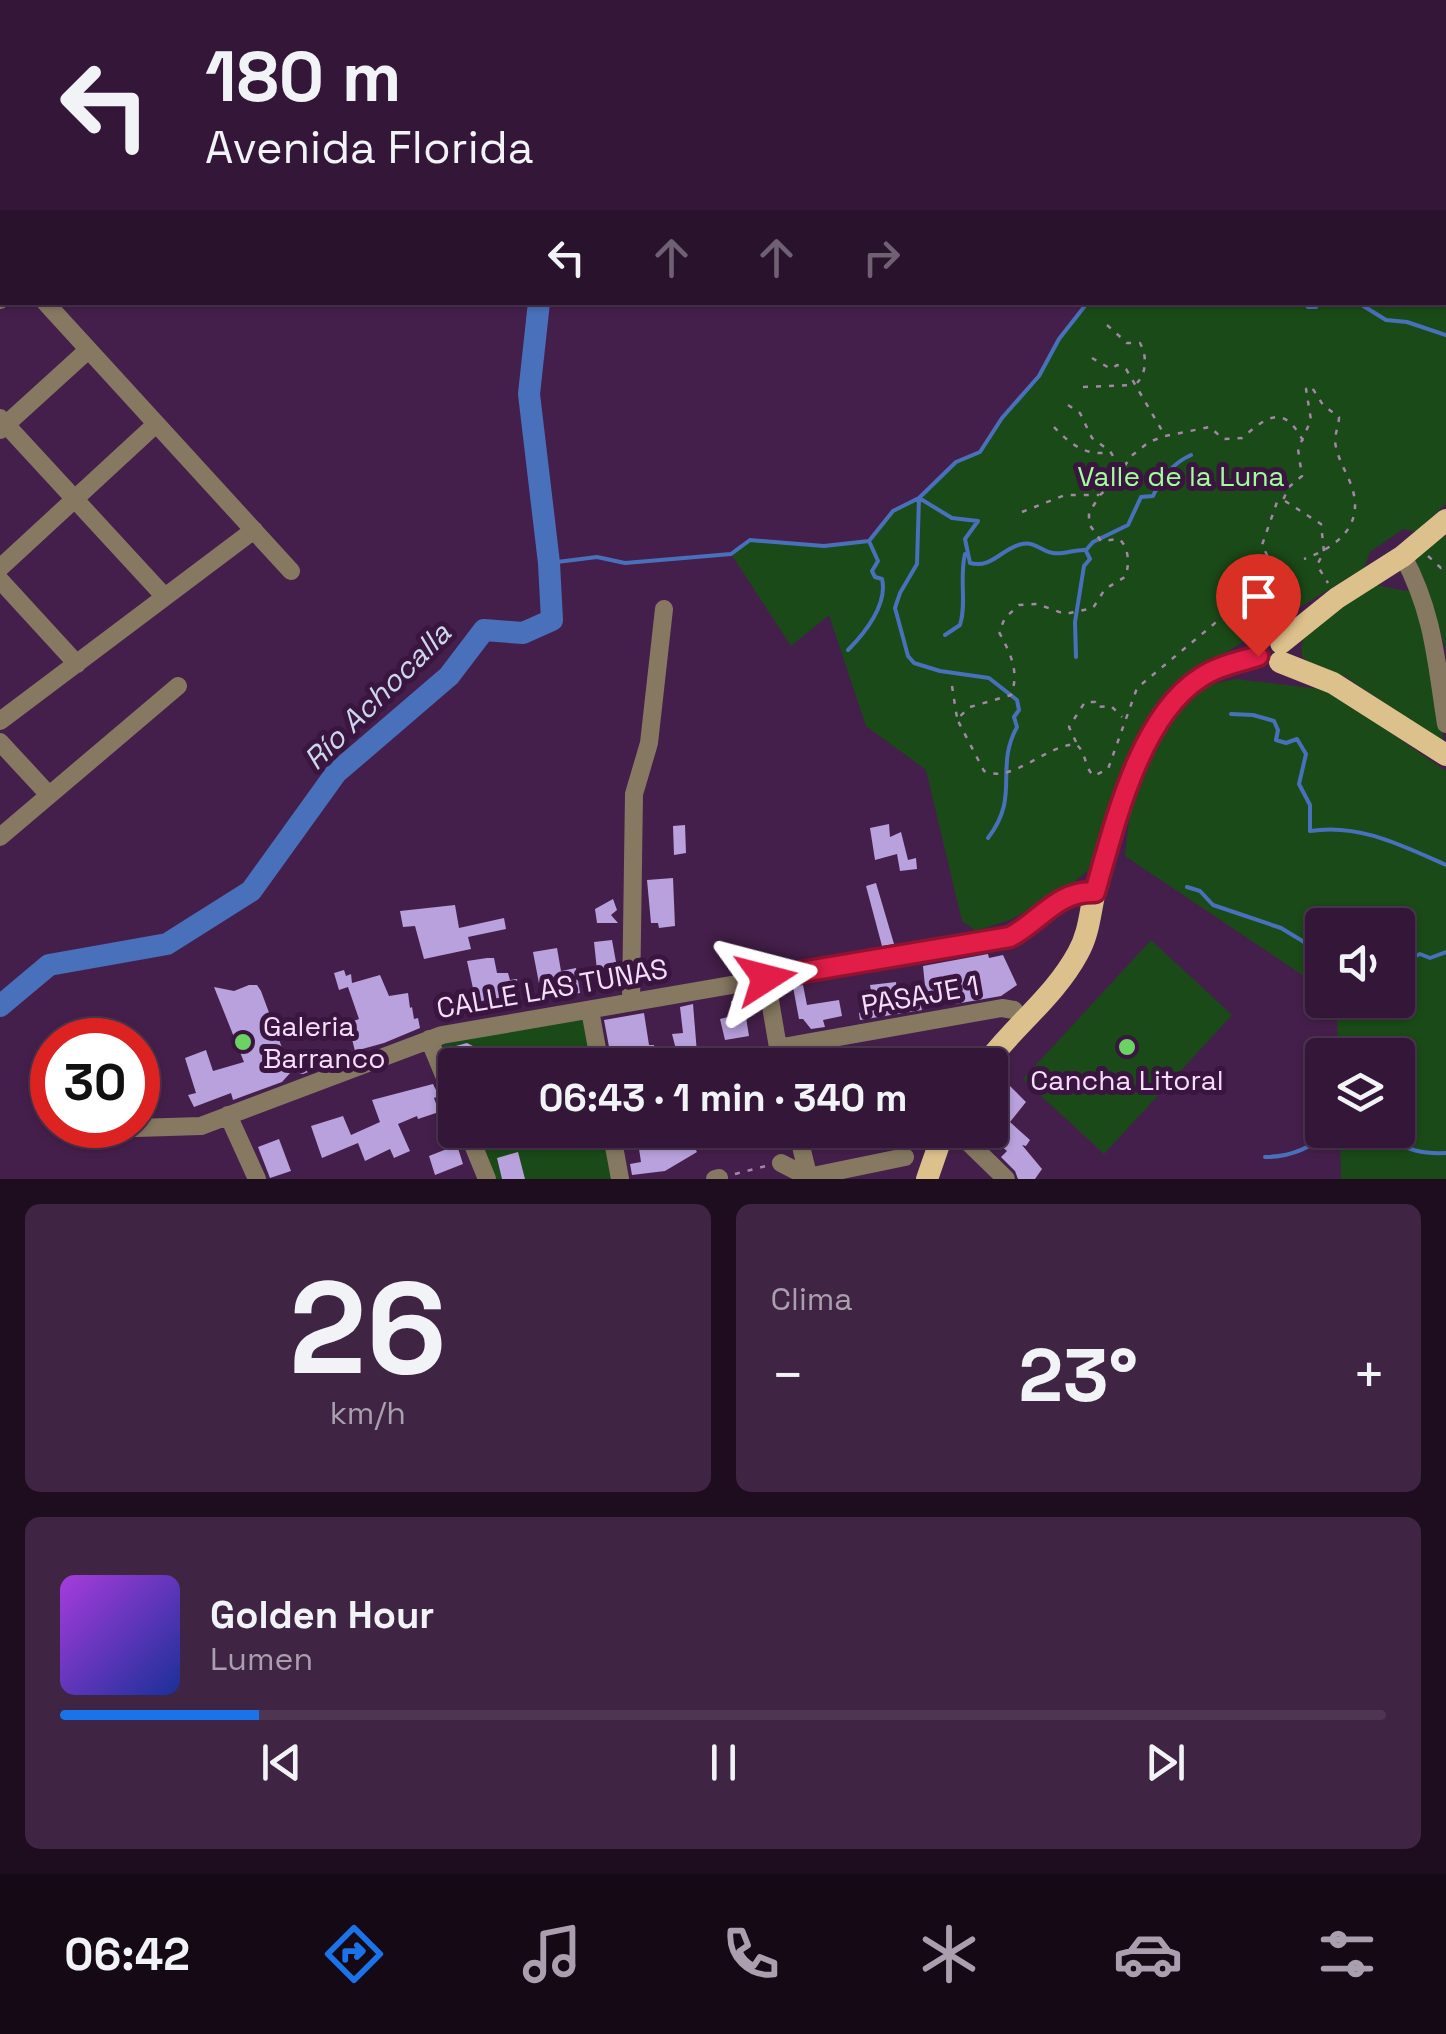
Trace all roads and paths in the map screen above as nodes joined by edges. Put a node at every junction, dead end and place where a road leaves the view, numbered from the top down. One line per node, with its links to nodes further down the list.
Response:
1 (47, 305): 3 (street)
2 (1107, 325): 5 (path)
3 (88, 350): 8 (street); 9 (street)
4 (1092, 358): 5 (path)
5 (1136, 384): 6 (path); 11 (path)
6 (1083, 386)
7 (1068, 405): 13 (path)
8 (2, 424): 16 (street)
9 (156, 424): 16 (street); 20 (street)
10 (1054, 427): 13 (path)
11 (1165, 436): 12 (path); 14 (path)
12 (1302, 441): 17 (path); 21 (path)
13 (1110, 451): 14 (path)
14 (1122, 472): 15 (path)
15 (1100, 495): 18 (path); 34 (path)
16 (75, 499): 24 (street); 27 (street)
17 (1283, 500): 21 (path); 35 (path)
18 (1022, 512)
19 (1446, 520): 22 (main road)
20 (254, 530): 25 (street); 27 (street)
21 (1324, 552): 23 (path); 28 (path)
22 (1402, 556): 28 (main road); 37 (street)
23 (1304, 559)
24 (0, 568)
25 (291, 571)
26 (0, 580): 31 (street)
27 (165, 597): 31 (street)
28 (1336, 598): 30 (main road)
29 (664, 610): 45 (street)
30 (1273, 653): 40 (main road); 43 (main road)
31 (77, 664): 36 (street)
32 (178, 686): 41 (street)
33 (952, 686): 34 (path)
34 (957, 718): 39 (path)
35 (1124, 719): 39 (path); 39 (path)
36 (0, 721)
37 (1446, 724)
38 (0, 742): 41 (street)
39 (1076, 744)
40 (1446, 754)
41 (49, 796): 42 (street)
42 (0, 836)
43 (1095, 892): 44 (street, CALLE LAS TUNAS); 47 (main road)
44 (766, 978): 45 (street, CALLE LAS TUNAS); 50 (street)
45 (631, 1002): 46 (street, CALLE LAS TUNAS)
46 (590, 1010): 48 (street, CALLE LAS TUNAS); 49 (street)
47 (1020, 1015): 51 (street, PASAJE 1); 52 (main road); 53 (main road)
48 (429, 1039): 54 (street); 55 (street, CALLE LAS TUNAS)
49 (597, 1048)
50 (778, 1048)
51 (820, 1048)
52 (985, 1048)
53 (997, 1048)
54 (438, 1061)
55 (228, 1116): 56 (street, CALLE LAS TUNAS); 67 (street)
56 (160, 1127)
57 (474, 1148): 68 (street)
58 (614, 1148): 69 (street)
59 (801, 1148): 66 (street)
60 (943, 1148): 70 (main road)
61 (948, 1148): 71 (main road)
62 (974, 1148): 72 (street)
63 (905, 1157): 66 (street)
64 (781, 1162): 65 (path); 66 (street)
65 (717, 1178)
66 (808, 1178)
67 (256, 1179)
68 (487, 1179)
69 (620, 1179)
70 (927, 1179)
71 (942, 1179)
72 (1006, 1179)

